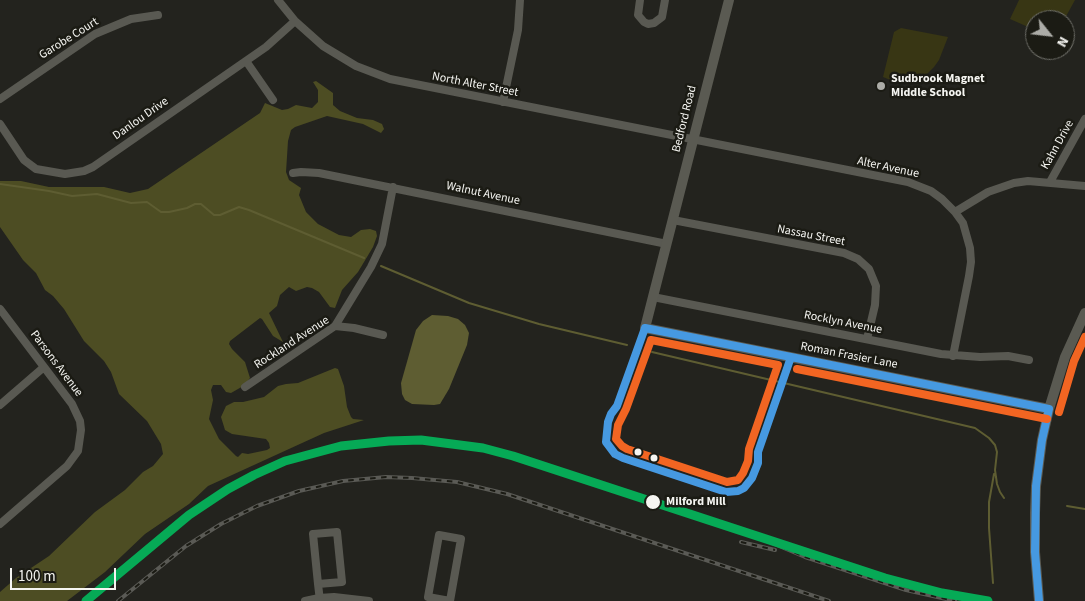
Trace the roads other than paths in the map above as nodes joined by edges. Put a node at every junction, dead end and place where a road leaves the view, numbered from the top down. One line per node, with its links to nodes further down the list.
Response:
1 (278, 0): 7 (street, North Alter Street)
2 (520, 0): 11 (street)
3 (640, 0): 4 (street)
4 (666, 0)
5 (729, 0): 14 (street, Bedford Road)
6 (158, 15): 9 (street, Garobe Court)
7 (295, 21): 8 (street, Danlou Drive); 11 (street, North Alter Street)
8 (246, 61): 10 (street); 13 (street, Danlou Drive)
9 (0, 98)
10 (273, 100)
11 (503, 102): 14 (street, North Alter Street)
12 (1085, 118): 16 (street, Kahn Drive)
13 (0, 124)
14 (692, 140): 19 (street, Alter Avenue); 20 (street, Bedford Road)
15 (293, 173): 18 (street, Walnut Avenue)
16 (1050, 182): 17 (street); 19 (street)
17 (1085, 186)
18 (393, 187): 21 (street, Walnut Avenue); 26 (street)
19 (955, 212): 30 (street, Alter Avenue)
20 (673, 220): 21 (street, Bedford Road); 29 (street, Nassau Street)
21 (667, 244): 22 (street, Bedford Road)
22 (653, 297): 27 (street, Bedford Road); 29 (street, Rocklyn Avenue)
23 (0, 309): 32 (street, Parsons Avenue)
24 (1085, 313): 25 (street)
25 (1082, 324): 35 (street)
26 (335, 326): 28 (street, Rockland Avenue); 33 (street, Rockland Avenue)
27 (645, 328): 35 (street, Roman Frasier Lane)
28 (383, 336)
29 (867, 339): 30 (street, Rocklyn Avenue)
30 (953, 356): 31 (street, Rocklyn Avenue)
31 (1029, 360)
32 (44, 367): 34 (street); 36 (street, Parsons Avenue)
33 (245, 387)
34 (0, 405)
35 (1049, 408): 42 (street)
36 (0, 524)
37 (318, 584): 37 (street); 38 (street)
38 (320, 599): 39 (street); 40 (street)
39 (305, 601)
40 (369, 601)
41 (450, 601): 41 (street)
42 (1039, 601)

